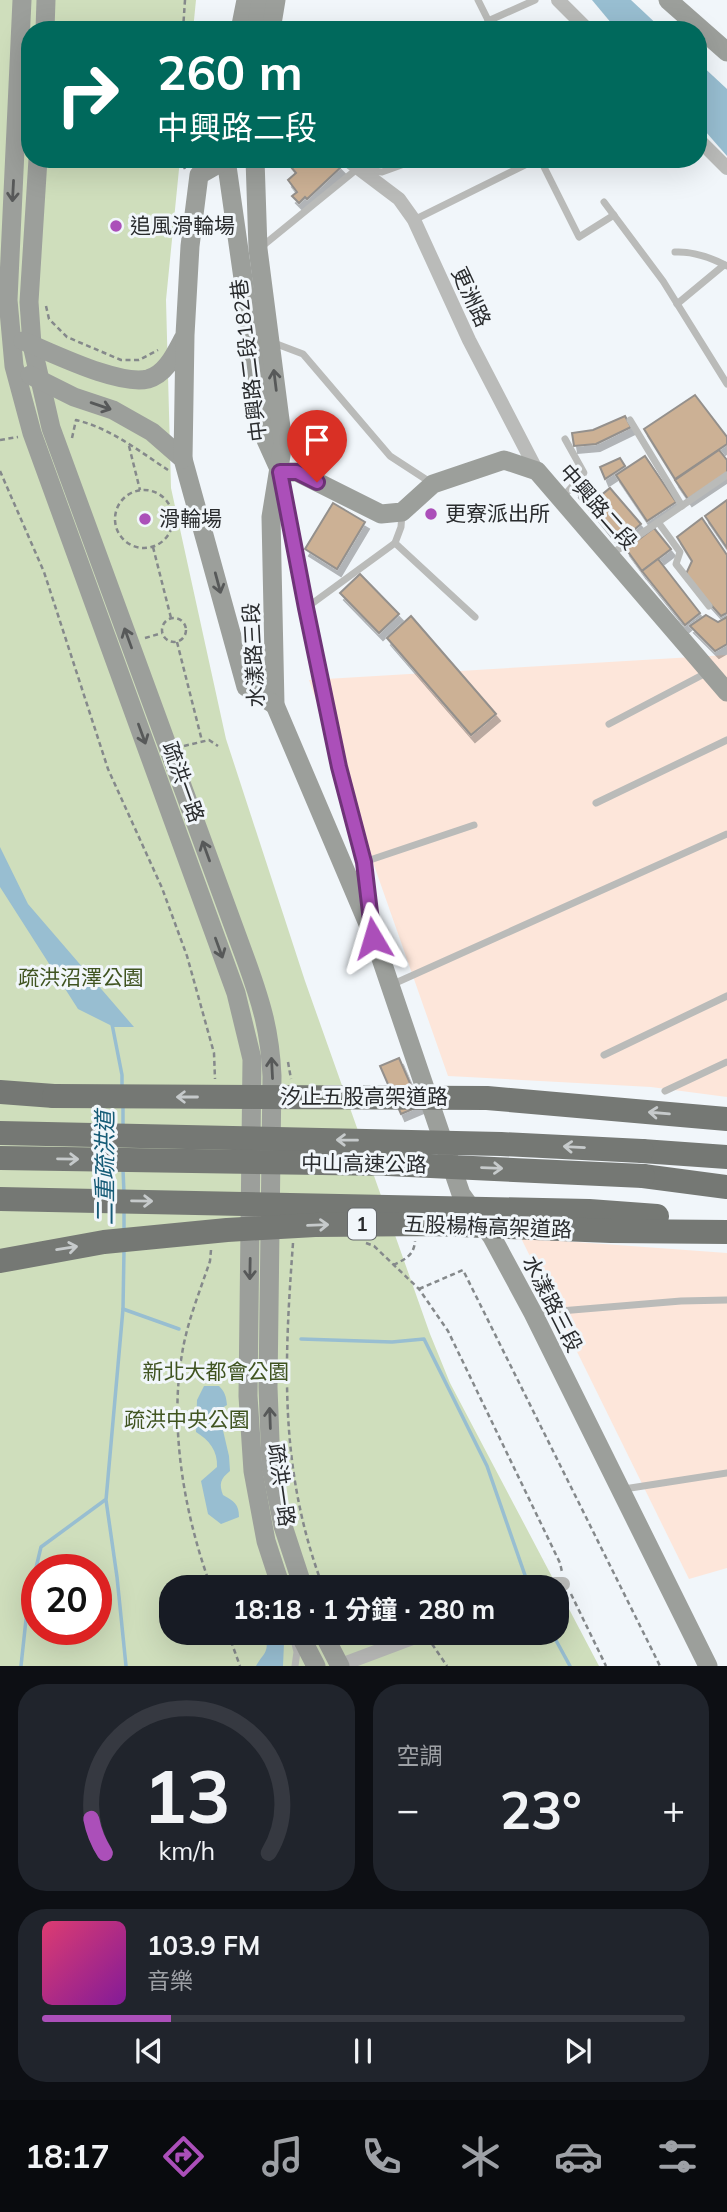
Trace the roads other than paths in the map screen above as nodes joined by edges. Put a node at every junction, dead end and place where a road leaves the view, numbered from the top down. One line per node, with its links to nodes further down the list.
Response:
1 (22, 0): 11 (street, 疏洪一路, one-way to 11)
2 (46, 0): 13 (street)
3 (237, 0): 14 (lane)
4 (246, 0): 15 (street)
5 (261, 0): 16 (street)
6 (276, 0): 17 (street)
7 (478, 0): 18 (lane)
8 (536, 0): 18 (lane)
9 (558, 0): 19 (street)
10 (668, 0): 20 (street)
11 (21, 21)
12 (21, 21): 45 (street, 疏洪一路, one-way to 45)
13 (45, 21)
14 (233, 21)
15 (242, 21)
16 (258, 21)
17 (272, 21)
18 (488, 21)
19 (579, 21)
20 (692, 21)
21 (707, 34): 22 (street)
22 (727, 52)
23 (707, 148): 34 (street)
24 (37, 168): 44 (street, 疏洪一路)
25 (211, 168): 42 (street)
26 (213, 168): 52 (street)
27 (255, 168): 38 (street, 中興路二段182巷)
28 (347, 168): 38 (lane)
29 (356, 168): 37 (street, 更洲路)
30 (366, 168): 31 (lane)
31 (393, 168)
32 (520, 168): 37 (lane)
33 (543, 168): 36 (lane)
34 (727, 168)
35 (604, 202): 36 (lane)
36 (614, 215): 41 (lane)
37 (414, 220): 51 (street, 更洲路)
38 (258, 249): 43 (street, 中興路二段182巷)
39 (675, 252): 40 (lane)
40 (725, 265): 41 (lane)
41 (677, 304): 47 (lane)
42 (185, 334): 44 (street); 50 (street)
43 (270, 342): 52 (street, 中興路二段182巷, one-way to 43); 54 (lane)
44 (32, 345): 45 (street); 46 (street, 疏洪一路)
45 (6, 347): 46 (street); 93 (street, 疏洪一路, one-way to 93)
46 (38, 379): 50 (street, one-way to 50); 94 (street, 疏洪一路, one-way to 46)
47 (727, 384)
48 (630, 420): 56 (lane)
49 (565, 439): 55 (lane)
50 (175, 464): 66 (street, one-way to 66)
51 (537, 471): 54 (street, 中興路二段); 55 (street, 中興路二段)
52 (280, 472): 57 (street); 62 (lane); 66 (street, 水漾路三段)
53 (727, 475): 56 (lane)
54 (433, 484): 57 (street, 中興路二段)
55 (561, 499): 60 (street, 中興路二段)
56 (682, 506): 58 (lane)
57 (401, 512): 59 (lane)
58 (658, 522): 60 (lane); 61 (lane)
59 (395, 542): 62 (lane); 63 (lane)
60 (609, 555): 64 (street, 中興路二段)
61 (709, 606)
62 (306, 608): 72 (lane)
63 (475, 617)
64 (709, 671): 65 (street, 中興路二段); 67 (lane)
65 (727, 692)
66 (275, 705): 73 (street, 水漾路三段)
67 (609, 724)
68 (727, 740): 69 (lane)
69 (596, 803)
70 (474, 825): 72 (lane)
71 (727, 834): 74 (lane)
72 (364, 862): 73 (lane)
73 (373, 938): 74 (street, 水漾路三段)
74 (390, 986): 90 (street, 水漾路三段)
75 (727, 996): 76 (lane)
76 (604, 1055)
77 (727, 1062): 78 (lane)
78 (665, 1091)
79 (0, 1094): 80 (highway, 汐止五股高架道路, one-way to 79, bridge)
80 (727, 1119)
81 (0, 1133): 82 (highway, 中山高速公路, one-way to 81, bridge)
82 (727, 1157)
83 (0, 1158): 84 (highway, 中山高速公路, one-way to 84, bridge)
84 (727, 1187)
85 (0, 1199): 86 (highway, 1, one-way to 86, bridge)
86 (727, 1222)
87 (727, 1232): 88 (highway, 五股楊梅高架道路 / 1, one-way to 87, bridge)
88 (0, 1261)
89 (727, 1300): 90 (lane)
90 (533, 1313): 92 (street, 水漾路三段)
91 (727, 1473): 92 (lane)
92 (619, 1490): 102 (street, 水漾路三段)
93 (277, 1575)
94 (299, 1575)
95 (296, 1645): 99 (lane)
96 (305, 1645): 100 (street)
97 (329, 1645): 101 (street)
98 (394, 1645): 101 (street)
99 (295, 1666)
100 (316, 1666)
101 (340, 1666)
102 (708, 1666)

